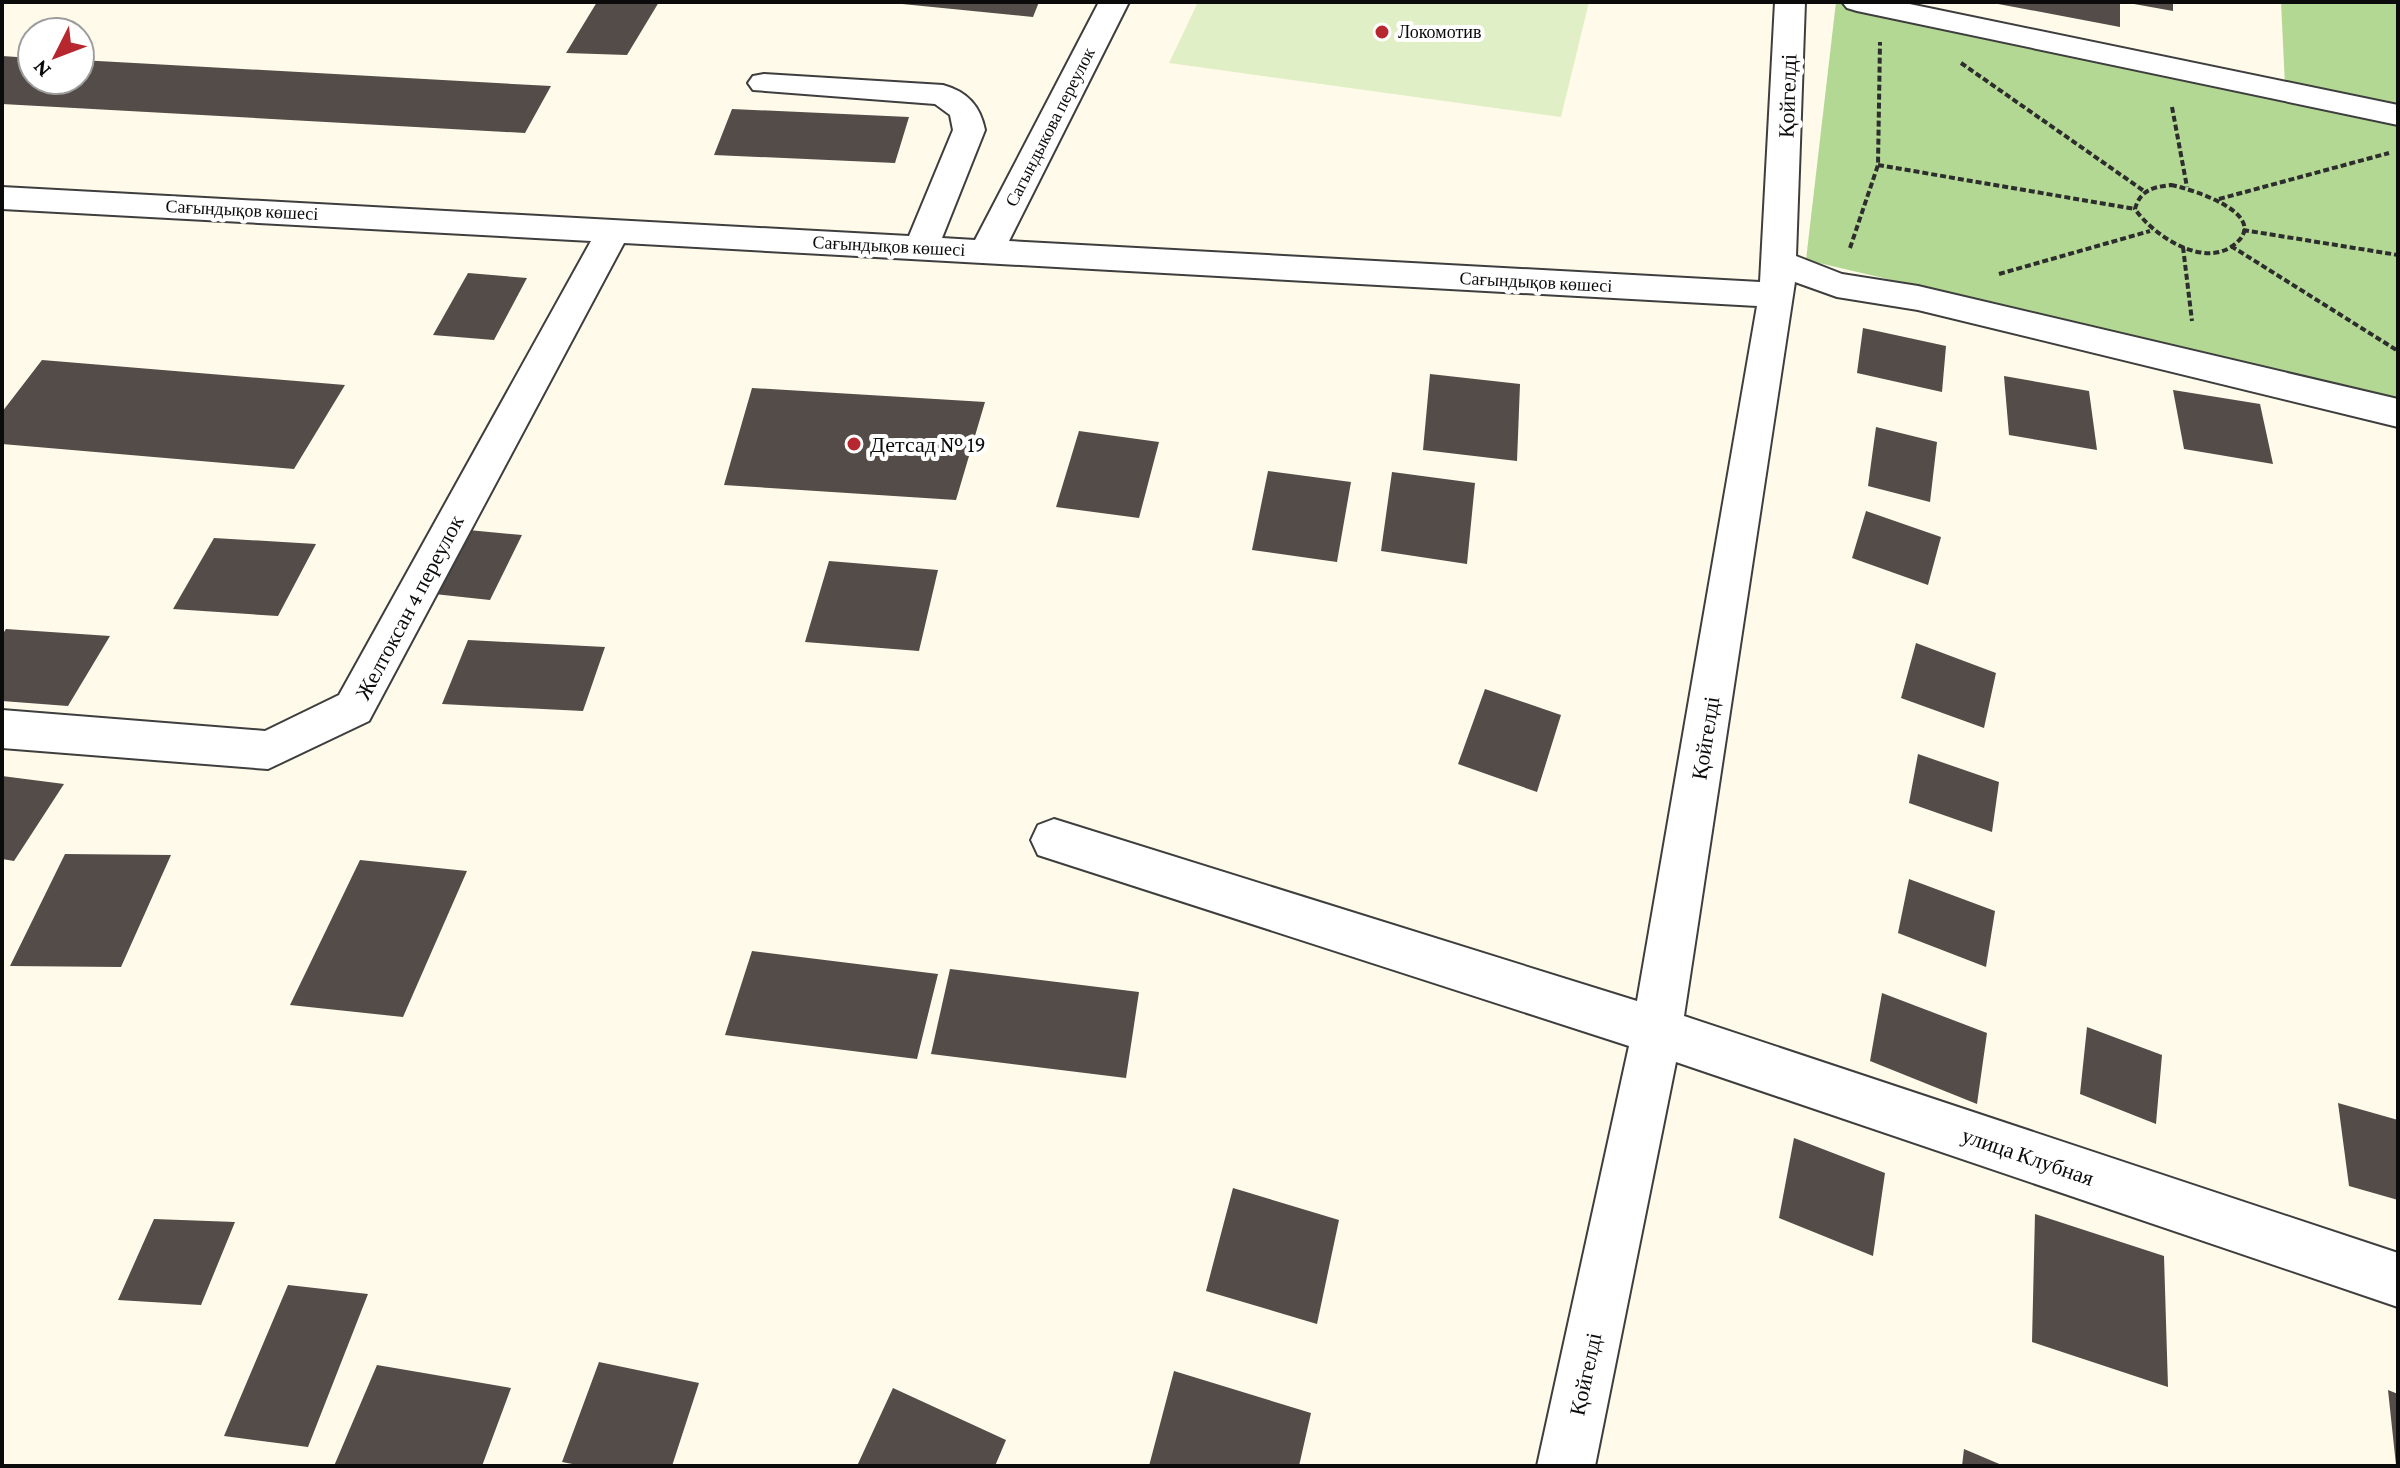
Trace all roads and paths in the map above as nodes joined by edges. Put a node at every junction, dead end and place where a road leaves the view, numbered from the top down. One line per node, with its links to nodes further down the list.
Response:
1 (1114, 2): 21 (street, Сагындыкова переулок)
2 (1790, 2): 23 (street, Қойгелді)
3 (1868, 4): 5 (street); 9 (path)
4 (1955, 59): 11 (path)
5 (2165, 67): 7 (street); 10 (path)
6 (764, 83): 20 (street)
7 (2398, 115)
8 (2398, 151): 13 (path)
9 (1878, 165): 14 (path); 24 (path)
10 (2187, 187): 11 (path); 13 (path)
11 (2144, 191): 14 (path)
12 (2, 198): 15 (street, Сағындықов көшесі)
13 (2219, 199): 16 (path)
14 (2135, 209): 17 (path)
15 (614, 230): 20 (street, Сағындықов көшесі); 29 (street, Желтоксан 4 переулок)
16 (2243, 230): 18 (path); 22 (path)
17 (2150, 231): 19 (path); 25 (path)
18 (2231, 246): 19 (path); 26 (path)
19 (2183, 247): 27 (path)
20 (921, 248): 21 (street, Сағындықов көшесі)
21 (986, 252): 23 (street, Сағындықов көшесі)
22 (2398, 255)
23 (1778, 279): 24 (street, Сағындықов көшесі); 31 (street, Қойгелді)
24 (1837, 285): 25 (street, Сағындықов көшесі)
25 (1918, 298): 27 (street, Сағындықов көшесі)
26 (2398, 351)
27 (2198, 365): 28 (street, Сағындықов көшесі)
28 (2398, 413)
29 (2, 729)
30 (1054, 840): 31 (street, улица Клубная)
31 (1657, 1031): 32 (street, улица Клубная); 33 (street, Қойгелді)
32 (2398, 1280)
33 (1566, 1466)

